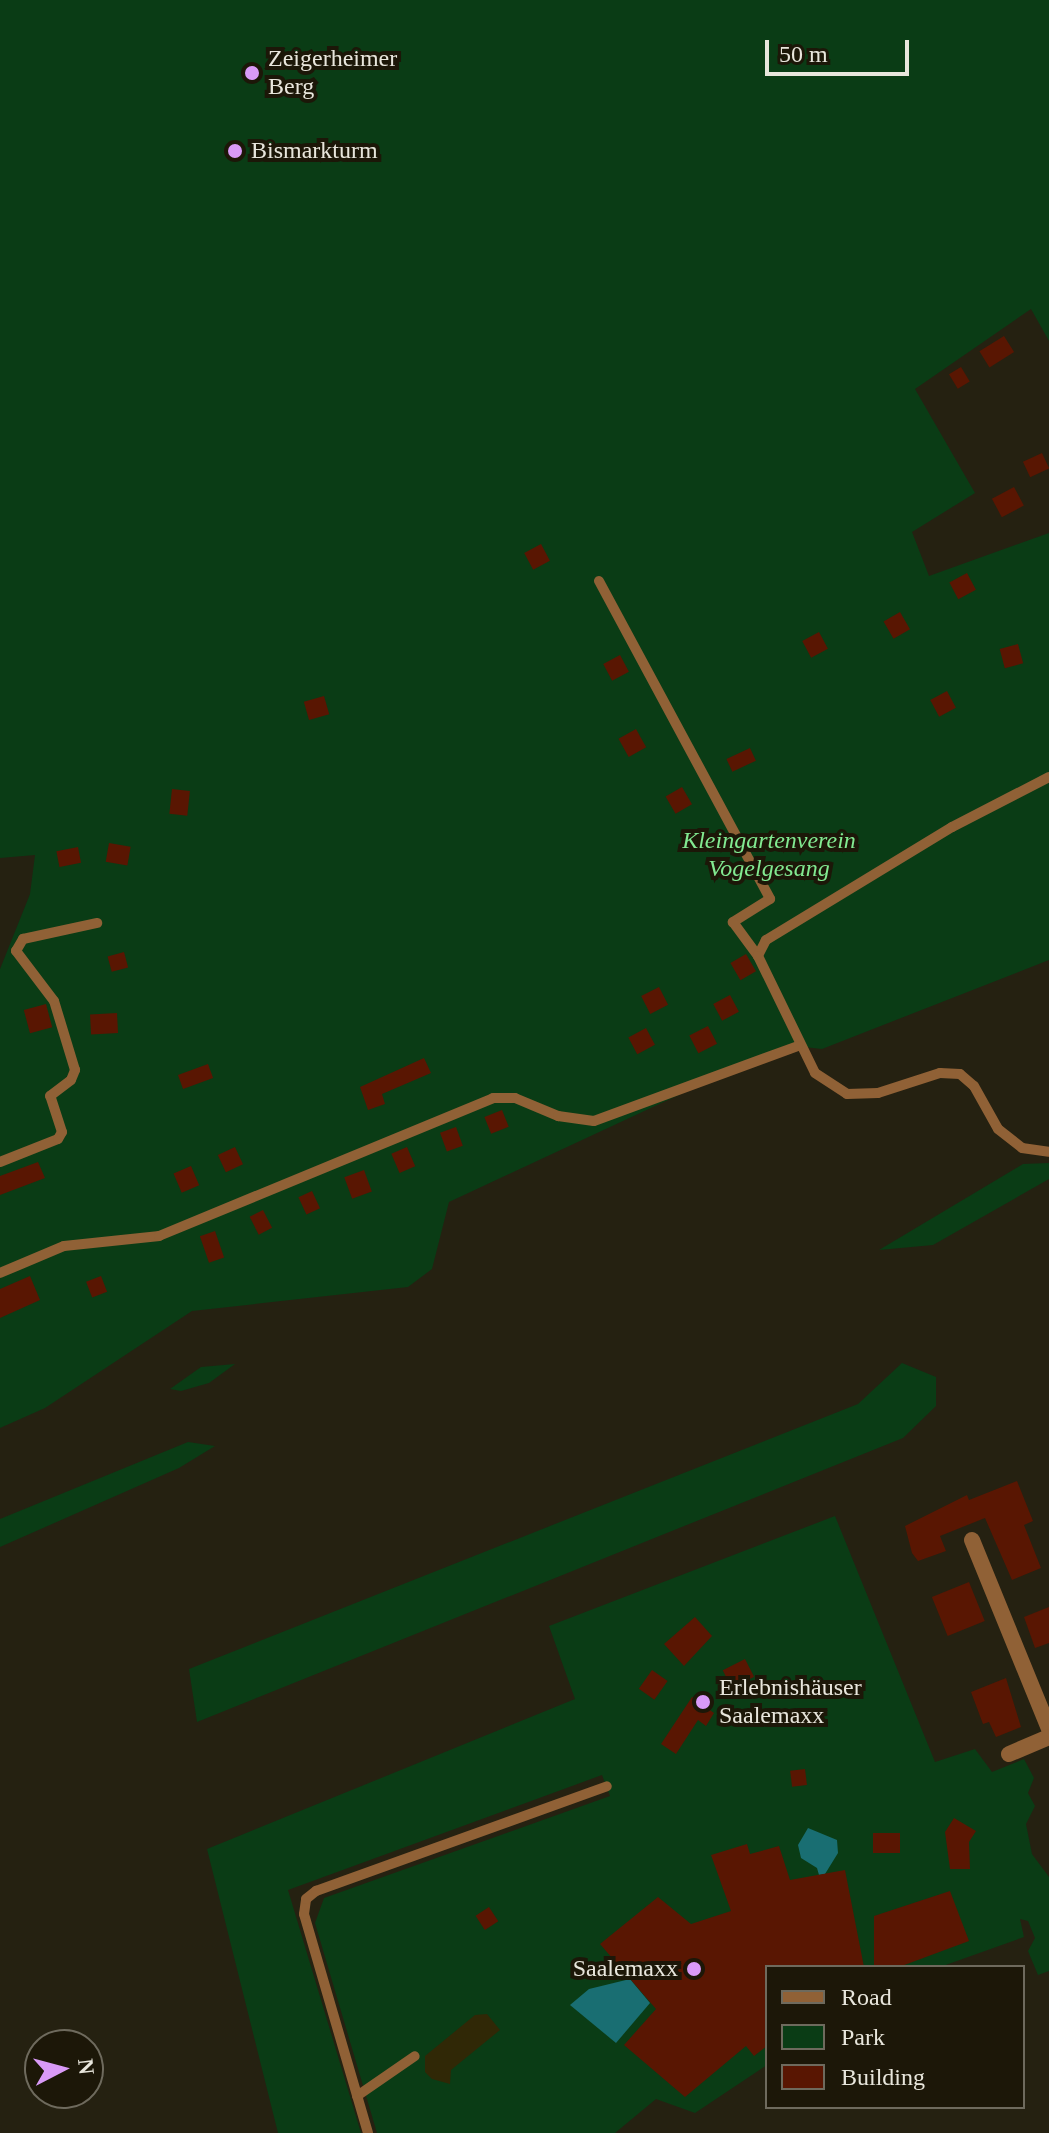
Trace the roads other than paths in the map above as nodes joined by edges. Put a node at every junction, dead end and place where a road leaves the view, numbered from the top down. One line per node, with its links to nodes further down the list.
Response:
1 (599, 581): 4 (lane)
2 (1049, 777): 4 (lane)
3 (97, 923): 7 (lane)
4 (758, 956): 5 (lane)
5 (798, 1046): 6 (lane); 8 (lane)
6 (1049, 1152)
7 (0, 1162)
8 (0, 1273)
9 (972, 1540): 10 (street)
10 (1049, 1729)
11 (1049, 1737): 12 (street)
12 (1009, 1754)
13 (607, 1786): 15 (lane)
14 (415, 2056): 15 (lane)
15 (357, 2096): 16 (lane)
16 (368, 2133)

